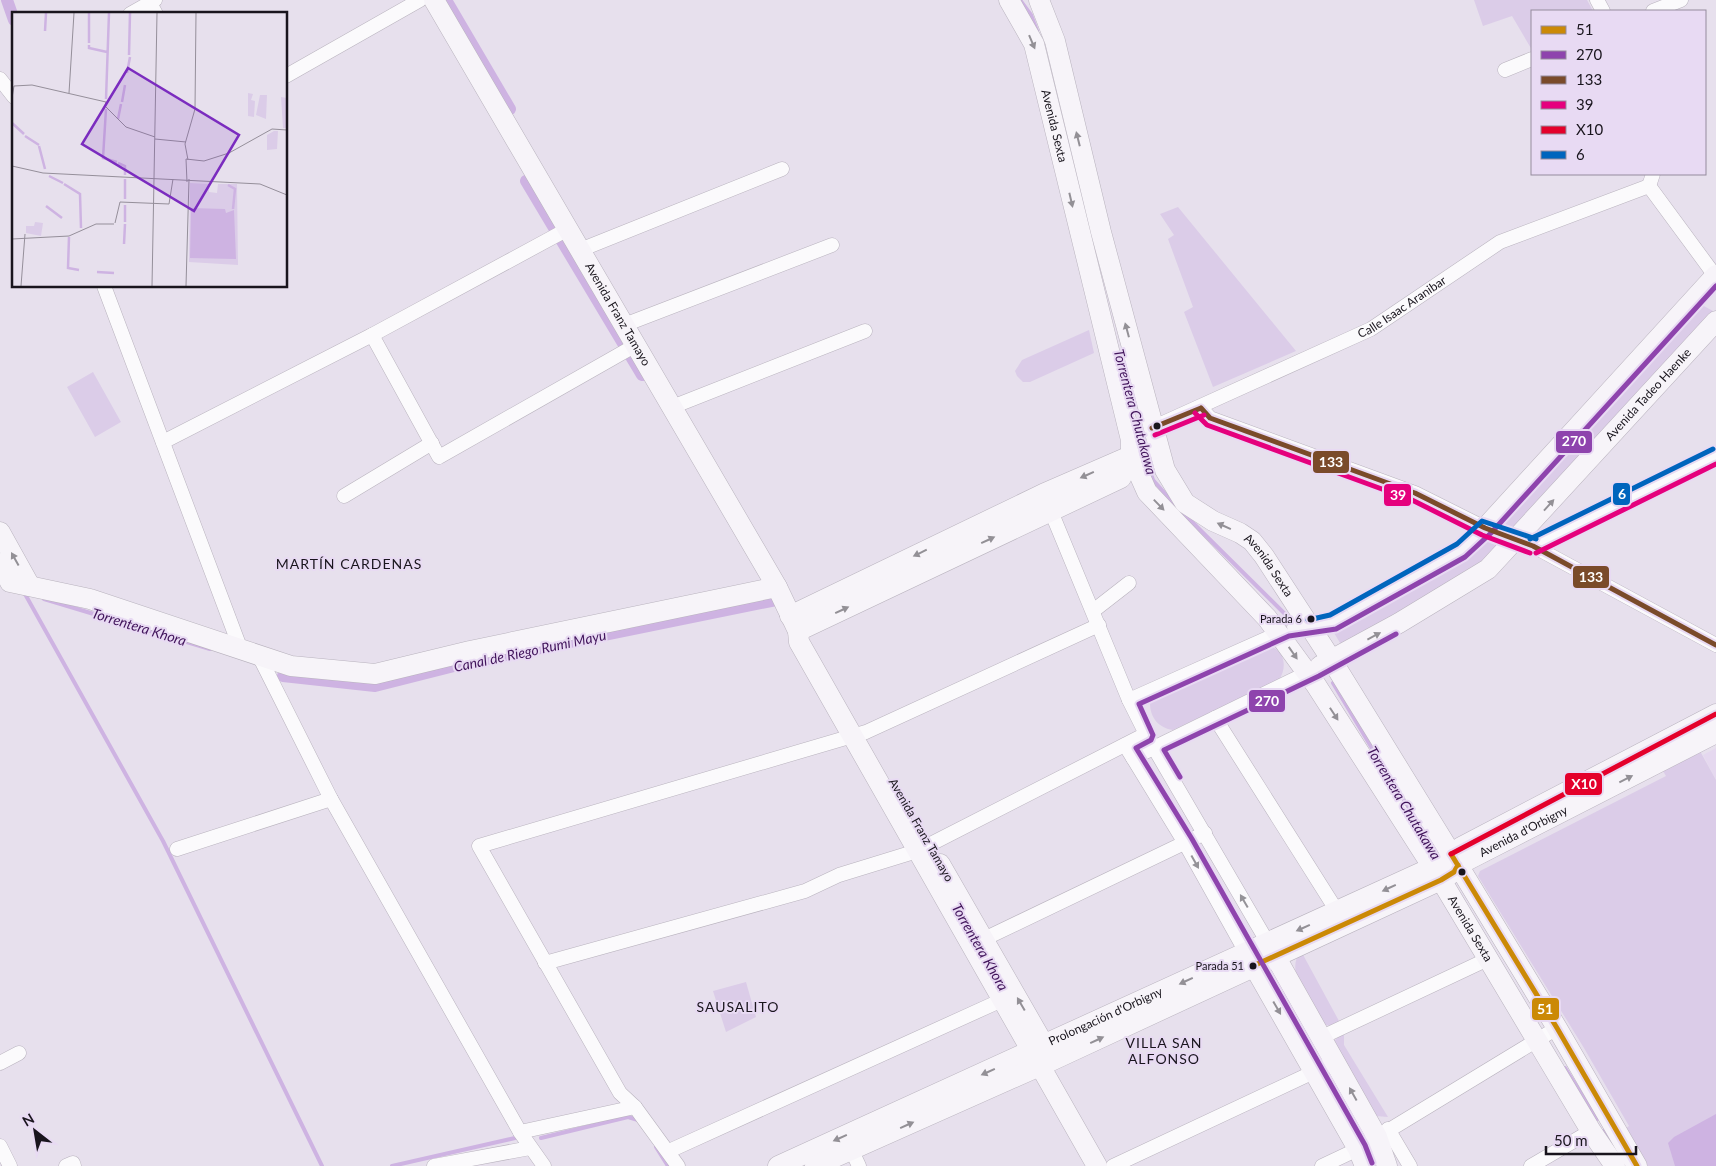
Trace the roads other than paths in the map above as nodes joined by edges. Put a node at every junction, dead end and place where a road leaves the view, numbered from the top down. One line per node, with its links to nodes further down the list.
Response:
1 (420, 0): 11 (street)
2 (434, 0): 16 (main road, Avenida Franz Tamayo)
3 (1009, 0): 19 (main road, Avenida Sexta, one-way to 19)
4 (1039, 0): 19 (main road, Avenida Sexta, one-way to 4)
5 (1680, 0): 7 (street)
6 (154, 5): 8 (street)
7 (1655, 10)
8 (135, 12)
9 (1531, 59): 10 (street)
10 (1505, 70)
11 (288, 75)
12 (6, 81): 13 (street)
13 (12, 93)
14 (782, 169): 18 (street)
15 (1651, 180): 20 (street); 28 (street, Calle Isaac Aranibar)
16 (568, 229): 18 (main road, Avenida Franz Tamayo); 25 (street)
17 (832, 246): 23 (street)
18 (580, 250): 23 (main road, Avenida Franz Tamayo)
19 (1093, 254): 31 (main road, Avenida Sexta, one-way to 19); 31 (main road, Avenida Sexta)
20 (1716, 276): 35 (main road)
21 (105, 288): 29 (street)
22 (1716, 321): 37 (main road, Avenida Tadeo Haenke, one-way to 22)
23 (624, 325): 26 (main road, Avenida Franz Tamayo)
24 (865, 331): 27 (street)
25 (372, 335): 29 (street); 30 (street)
26 (634, 343): 27 (main road, Avenida Franz Tamayo); 30 (street)
27 (672, 407): 41 (main road, Avenida Franz Tamayo)
28 (1202, 408): 31 (street, Calle Isaac Aranibar); 35 (street)
29 (163, 442): 47 (street)
30 (432, 443): 33 (street)
31 (1145, 446): 34 (main road); 45 (main road, Avenida Sexta, one-way to 31); 45 (main road, Avenida Sexta, one-way to 45)
32 (1716, 456): 37 (street)
33 (344, 496)
34 (1047, 502): 42 (street); 43 (main road)
35 (1485, 528): 37 (street); 45 (main road)
36 (0, 532): 40 (main road, one-way to 36)
37 (1525, 544): 46 (street); 48 (main road, Avenida Tadeo Haenke, one-way to 37)
38 (0, 563): 40 (main road)
39 (1129, 583): 42 (street)
40 (30, 586): 47 (main road)
41 (777, 587): 43 (main road, Avenida Franz Tamayo); 47 (main road)
42 (1093, 611): 44 (street)
43 (794, 623): 53 (main road, Avenida Franz Tamayo)
44 (1099, 625): 49 (street); 53 (street)
45 (1292, 629): 48 (main road, Avenida Sexta, one-way to 48); 48 (main road, Avenida Sexta); 49 (street)
46 (1716, 645)
47 (249, 652): 58 (street)
48 (1319, 666): 51 (street, Avenida Tadeo Haenke); 63 (main road, Avenida Sexta, one-way to 63); 63 (main road, Avenida Sexta)
49 (1129, 700): 54 (street)
50 (1716, 714): 63 (main road, Avenida d'Orbigny)
51 (1215, 718): 56 (street, Avenida Tadeo Haenke); 64 (street)
52 (1716, 733): 63 (main road, Avenida d'Orbigny, one-way to 52)
53 (860, 734): 61 (main road, Avenida Franz Tamayo); 69 (street)
54 (1146, 734): 55 (street); 56 (street)
55 (1125, 745): 57 (street); 61 (street)
56 (1153, 748): 57 (street, Avenida Tadeo Haenke); 59 (street)
57 (1133, 758): 60 (street)
58 (331, 799): 62 (street); 80 (street)
59 (1206, 833): 60 (street); 66 (street, one-way to 59)
60 (1185, 843): 65 (street); 68 (street, one-way to 68)
61 (923, 848): 65 (main road, Avenida Franz Tamayo); 69 (street); 70 (main road, Avenida Franz Tamayo)
62 (177, 849)
63 (1445, 868): 64 (main road, Prolongación d'Orbigny); 67 (main road, Avenida Sexta); 71 (main road, Avenida Sexta)
64 (1341, 918): 66 (main road, Prolongación d'Orbigny)
65 (984, 939): 74 (main road, Avenida Franz Tamayo, one-way to 65)
66 (1272, 949): 68 (main road, Prolongación d'Orbigny); 72 (main road)
67 (1488, 959): 71 (main road, Avenida Sexta); 72 (street)
68 (1250, 960): 74 (main road, Prolongación d'Orbigny); 77 (main road, one-way to 77)
69 (545, 963): 78 (street)
70 (1002, 1000): 74 (main road, Avenida Franz Tamayo); 84 (street)
71 (1546, 1035): 79 (main road, Avenida Sexta); 81 (street); 102 (main road, Avenida Sexta)
72 (1322, 1037): 75 (main road)
73 (20, 1053): 76 (street)
74 (1043, 1056): 86 (main road, Prolongación d'Orbigny, one-way to 74); 93 (main road, Prolongación d'Orbigny, one-way to 93); 95 (main road, Avenida Franz Tamayo); 96 (main road, Avenida Franz Tamayo)
75 (1335, 1062): 77 (street); 81 (main road, one-way to 75)
76 (0, 1063)
77 (1315, 1073): 85 (main road); 96 (street)
78 (635, 1107): 80 (street); 84 (street)
79 (1591, 1131): 100 (street); 101 (main road, Avenida Sexta)
80 (520, 1132): 83 (street)
81 (1382, 1133): 85 (street); 98 (main road); 99 (street)
82 (0, 1146): 87 (street)
83 (530, 1148): 90 (street); 91 (street)
84 (669, 1151): 92 (street)
85 (1361, 1157): 97 (street)
86 (855, 1158): 94 (main road, Prolongación d'Orbigny)
87 (10, 1166)
88 (66, 1166): 89 (street)
89 (74, 1166)
90 (434, 1166)
91 (544, 1166)
92 (678, 1166)
93 (778, 1166)
94 (815, 1166)
95 (1097, 1166)
96 (1112, 1166)
97 (1322, 1166)
98 (1387, 1166)
99 (1410, 1166)
100 (1530, 1166)
101 (1615, 1166)
102 (1637, 1166)

